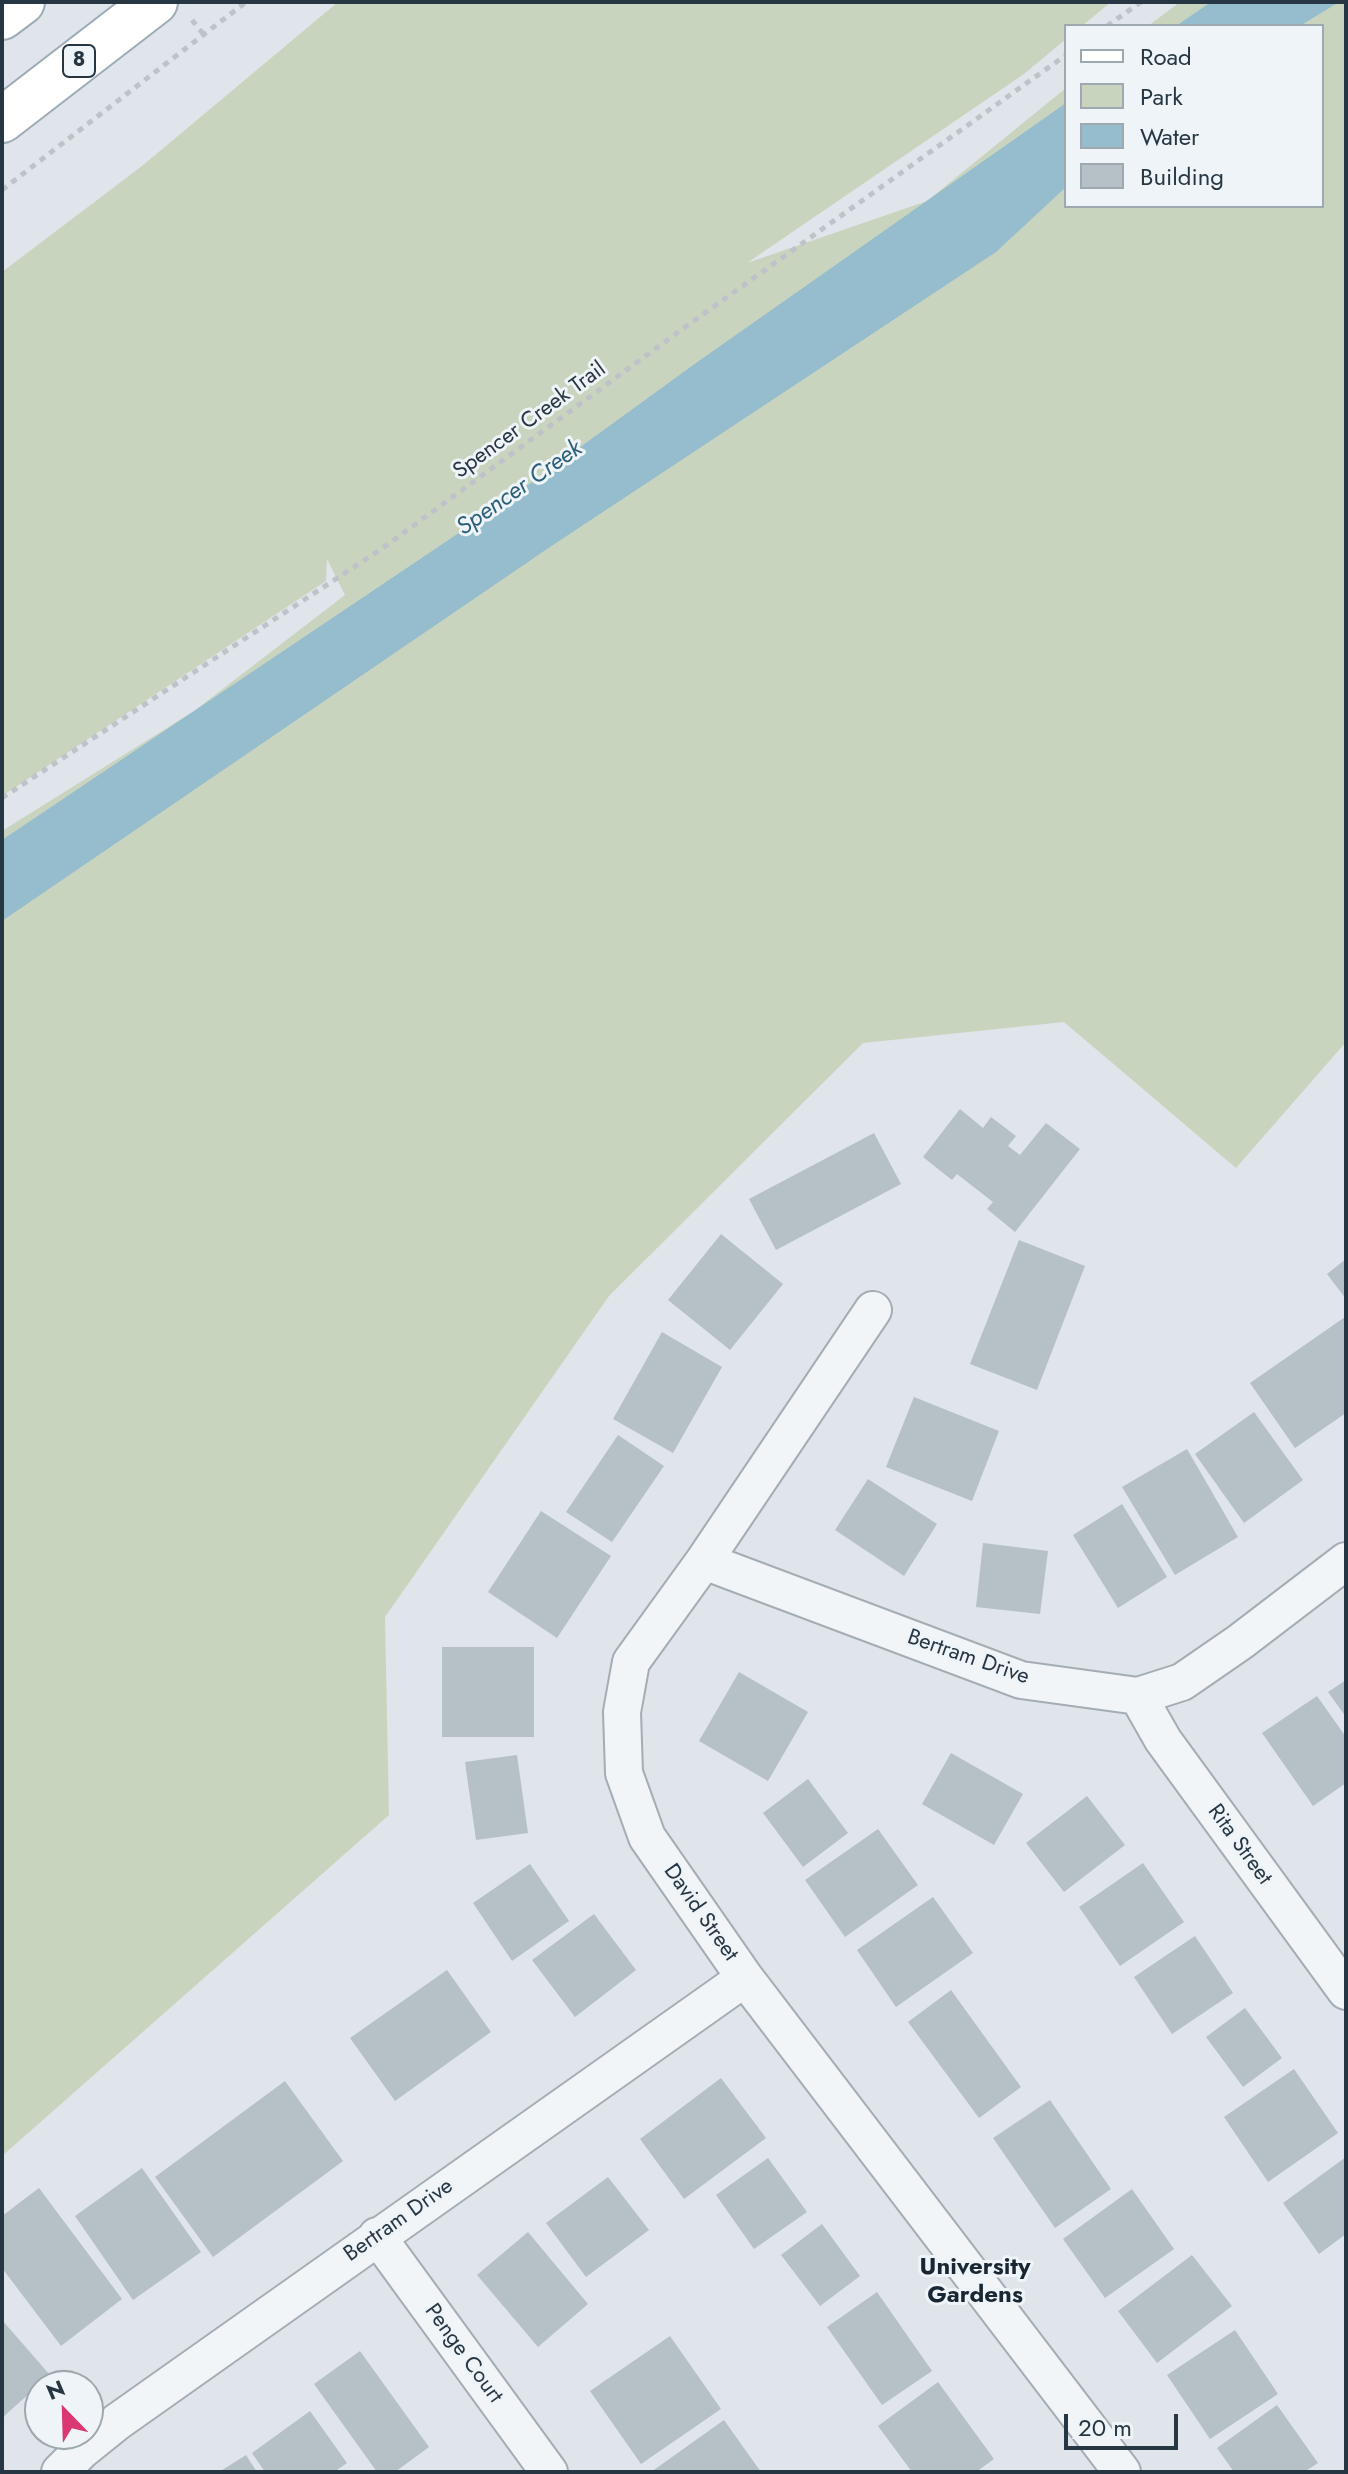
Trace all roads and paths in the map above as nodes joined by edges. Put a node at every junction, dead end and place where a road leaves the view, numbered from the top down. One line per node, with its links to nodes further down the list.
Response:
1 (22, 2): 5 (main road)
2 (155, 2): 8 (main road, 8)
3 (246, 2): 9 (path)
4 (1141, 2): 6 (path)
5 (2, 17)
6 (1110, 24)
7 (1064, 56): 10 (path, Spencer Creek Trail)
8 (2, 120)
9 (2, 190)
10 (2, 798)
11 (873, 1310): 12 (street, David Street)
12 (704, 1561): 14 (street, Bertram Drive); 15 (street, David Street)
13 (1346, 1561): 14 (street, Bertram Drive)
14 (1138, 1696): 16 (street, Rita Street)
15 (745, 1978): 17 (street, Bertram Drive); 20 (street, David Street)
16 (1346, 1991)
17 (377, 2236): 18 (street, Bertram Drive); 19 (street, Penge Court)
18 (60, 2472)
19 (549, 2472)
20 (1122, 2472)

